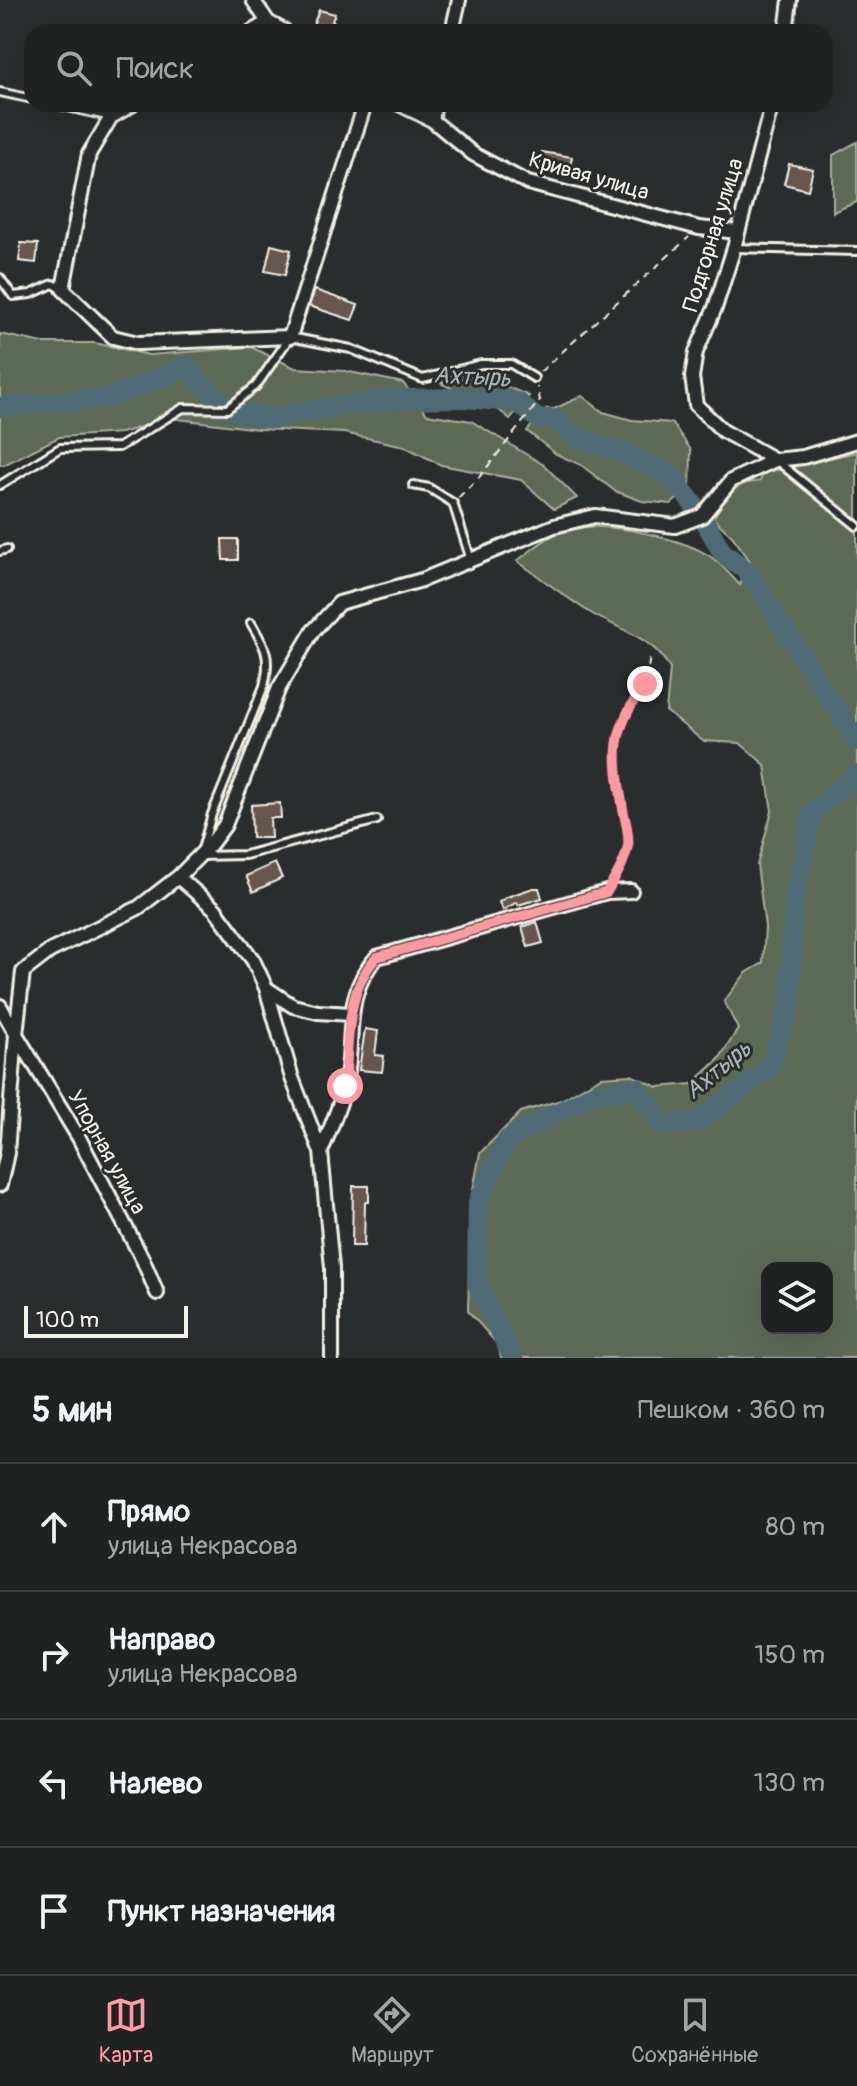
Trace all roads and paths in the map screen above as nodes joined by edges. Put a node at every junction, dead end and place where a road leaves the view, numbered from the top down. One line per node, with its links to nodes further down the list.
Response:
1 (253, 0): 4 (street)
2 (459, 0): 7 (street)
3 (790, 0): 8 (street)
4 (268, 22): 5 (street); 6 (street)
5 (265, 24)
6 (272, 24)
7 (454, 24)
8 (787, 24)
9 (0, 92): 10 (lane)
10 (24, 97)
11 (89, 112): 17 (lane)
12 (119, 112): 17 (street)
13 (362, 112): 25 (street)
14 (416, 112): 18 (street, Кривая улица)
15 (434, 112): 18 (street)
16 (770, 112): 20 (street, Подгорная улица)
17 (111, 117): 24 (street)
18 (432, 120): 19 (street, Кривая улица)
19 (699, 228): 20 (street, Кривая улица); 26 (path)
20 (738, 232): 21 (street, Подгорная улица)
21 (734, 248): 22 (lane); 28 (street, Подгорная улица)
22 (857, 251)
23 (0, 278): 24 (lane)
24 (63, 289): 25 (street)
25 (290, 337): 26 (lane); 29 (lane)
26 (534, 378): 31 (path)
27 (857, 441): 28 (street)
28 (775, 460): 32 (lane); 33 (street)
29 (0, 485)
30 (413, 485): 31 (lane)
31 (453, 503): 33 (lane)
32 (857, 526)
33 (471, 560): 37 (street)
34 (251, 623): 37 (lane)
35 (650, 657): 40 (path)
36 (377, 820): 37 (lane)
37 (200, 856): 38 (street)
38 (178, 877): 41 (street); 44 (street)
39 (631, 891): 40 (street)
40 (607, 892): 43 (street)
41 (266, 988): 43 (street); 45 (street)
42 (0, 1006): 44 (street, Упорная улица)
43 (351, 1014): 45 (street)
44 (16, 1034): 46 (street); 47 (street, Упорная улица)
45 (321, 1152): 48 (street)
46 (0, 1185)
47 (157, 1293)
48 (332, 1358)

